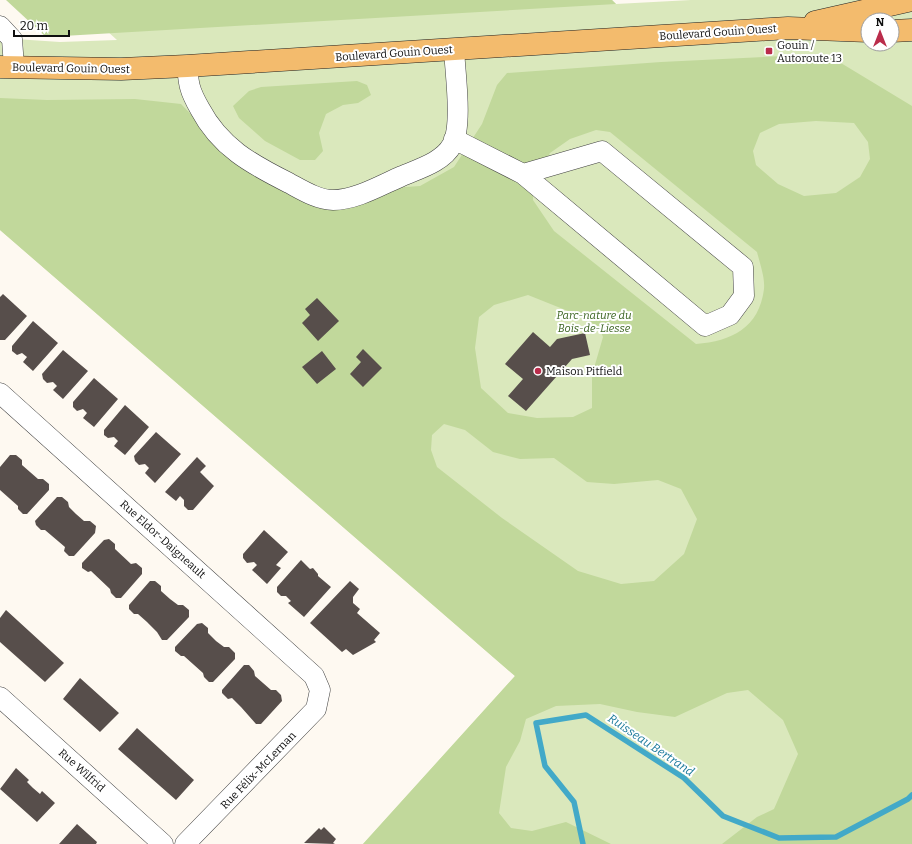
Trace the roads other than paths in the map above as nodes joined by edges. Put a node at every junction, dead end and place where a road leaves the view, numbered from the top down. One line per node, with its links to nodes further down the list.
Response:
1 (912, 0): 3 (main road, Boulevard Gouin Ouest)
2 (0, 26): 9 (street)
3 (788, 28): 5 (main road, Boulevard Gouin Ouest); 7 (main road, Boulevard Gouin Ouest)
4 (912, 30): 6 (main road)
5 (860, 31)
6 (900, 31)
7 (454, 49): 8 (main road, Boulevard Gouin Ouest); 10 (street)
8 (188, 66): 9 (main road, Boulevard Gouin Ouest); 10 (street)
9 (7, 67)
10 (454, 139): 11 (street)
11 (523, 174): 11 (street)
12 (0, 393): 13 (street, Rue Eldor-Daigneault)
13 (320, 690): 16 (street, Rue Félix-McLernan)
14 (0, 697): 15 (street, Rue Wilfrid)
15 (163, 844)
16 (185, 844)

